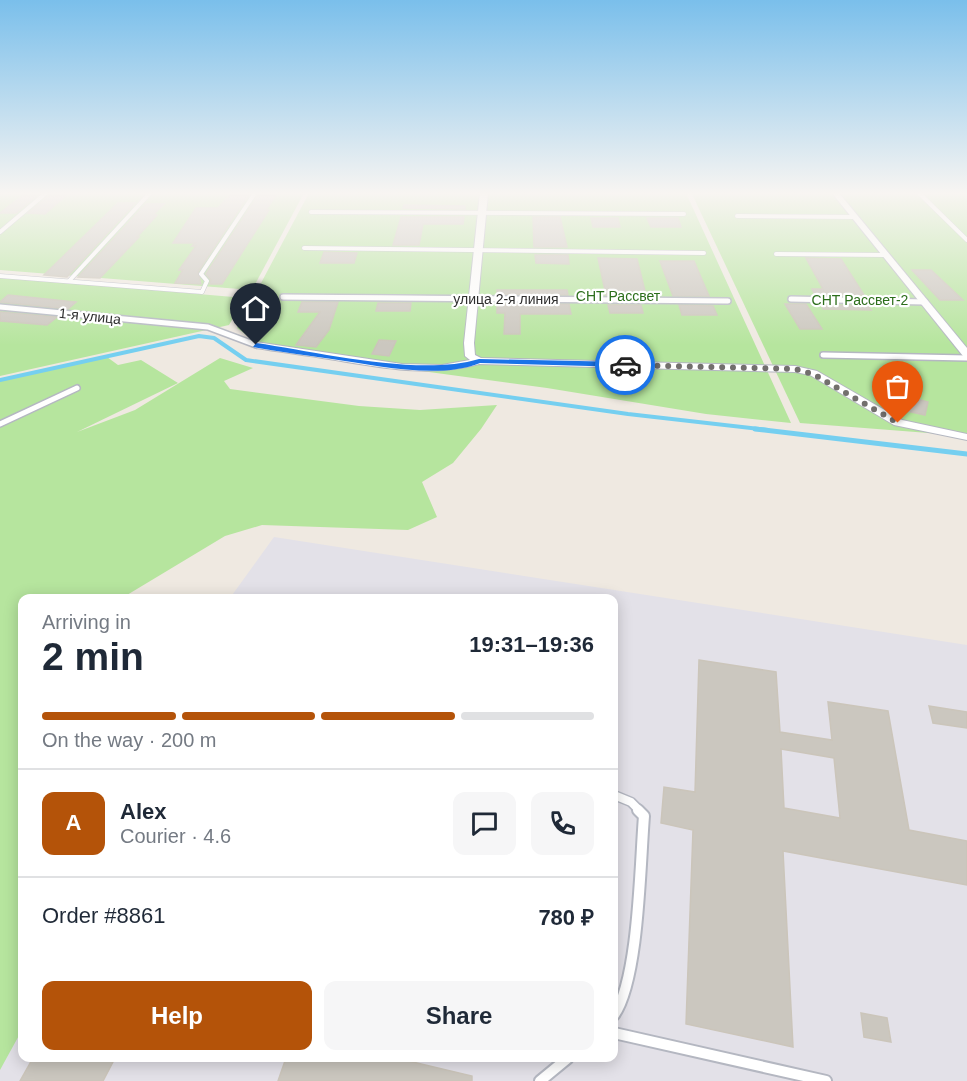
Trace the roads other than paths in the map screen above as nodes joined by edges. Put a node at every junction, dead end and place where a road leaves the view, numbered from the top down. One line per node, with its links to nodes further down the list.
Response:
1 (104, 243): 11 (lane)
2 (222, 243): 11 (lane)
3 (479, 243): 6 (street)
4 (877, 243): 9 (street)
5 (304, 248): 6 (lane)
6 (479, 251): 7 (lane); 13 (street)
7 (704, 253)
8 (776, 254): 9 (lane)
9 (886, 255): 16 (street)
10 (0, 276): 11 (lane)
11 (69, 281)
12 (283, 297): 13 (lane, улица 2-я линия)
13 (472, 299): 15 (lane, улица 2-я линия); 21 (street)
14 (791, 299): 16 (lane)
15 (728, 301)
16 (925, 302): 20 (street)
17 (0, 307): 18 (lane, 1-я улица)
18 (256, 345): 21 (street)
19 (823, 355): 20 (lane)
20 (967, 356)
21 (479, 361): 24 (street)
22 (77, 388): 23 (lane)
23 (0, 424)
24 (967, 437)
25 (618, 797): 26 (lane)
26 (618, 1009)
27 (618, 1034): 30 (lane)
28 (563, 1062): 29 (lane)
29 (540, 1081)
30 (826, 1081)

